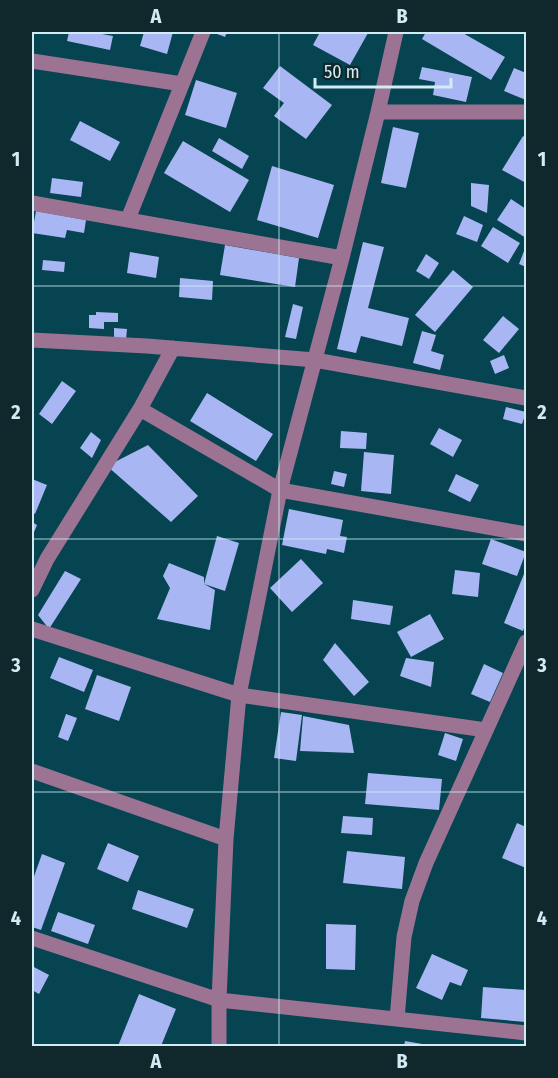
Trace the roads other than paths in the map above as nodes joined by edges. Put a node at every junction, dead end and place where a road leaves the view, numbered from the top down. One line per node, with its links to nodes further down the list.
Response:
1 (203, 32): 4 (street)
2 (396, 32): 5 (street)
3 (32, 61): 4 (street)
4 (182, 84): 8 (street)
5 (378, 112): 6 (street); 9 (street)
6 (526, 112)
7 (32, 203): 8 (street)
8 (128, 219): 9 (street)
9 (342, 258): 12 (street)
10 (32, 340): 11 (street)
11 (173, 348): 12 (street); 14 (street)
12 (315, 360): 13 (street); 15 (street)
13 (526, 398)
14 (140, 409): 15 (street); 17 (street)
15 (280, 490): 16 (street); 20 (street)
16 (526, 534)
17 (32, 590)
18 (32, 629): 20 (street)
19 (526, 642): 21 (street)
20 (239, 695): 21 (street); 23 (street)
21 (486, 730): 26 (street)
22 (32, 771): 23 (street)
23 (226, 839): 25 (street)
24 (32, 938): 25 (street)
25 (219, 1000): 26 (street); 28 (street)
26 (397, 1019): 27 (street)
27 (526, 1033)
28 (219, 1047)

